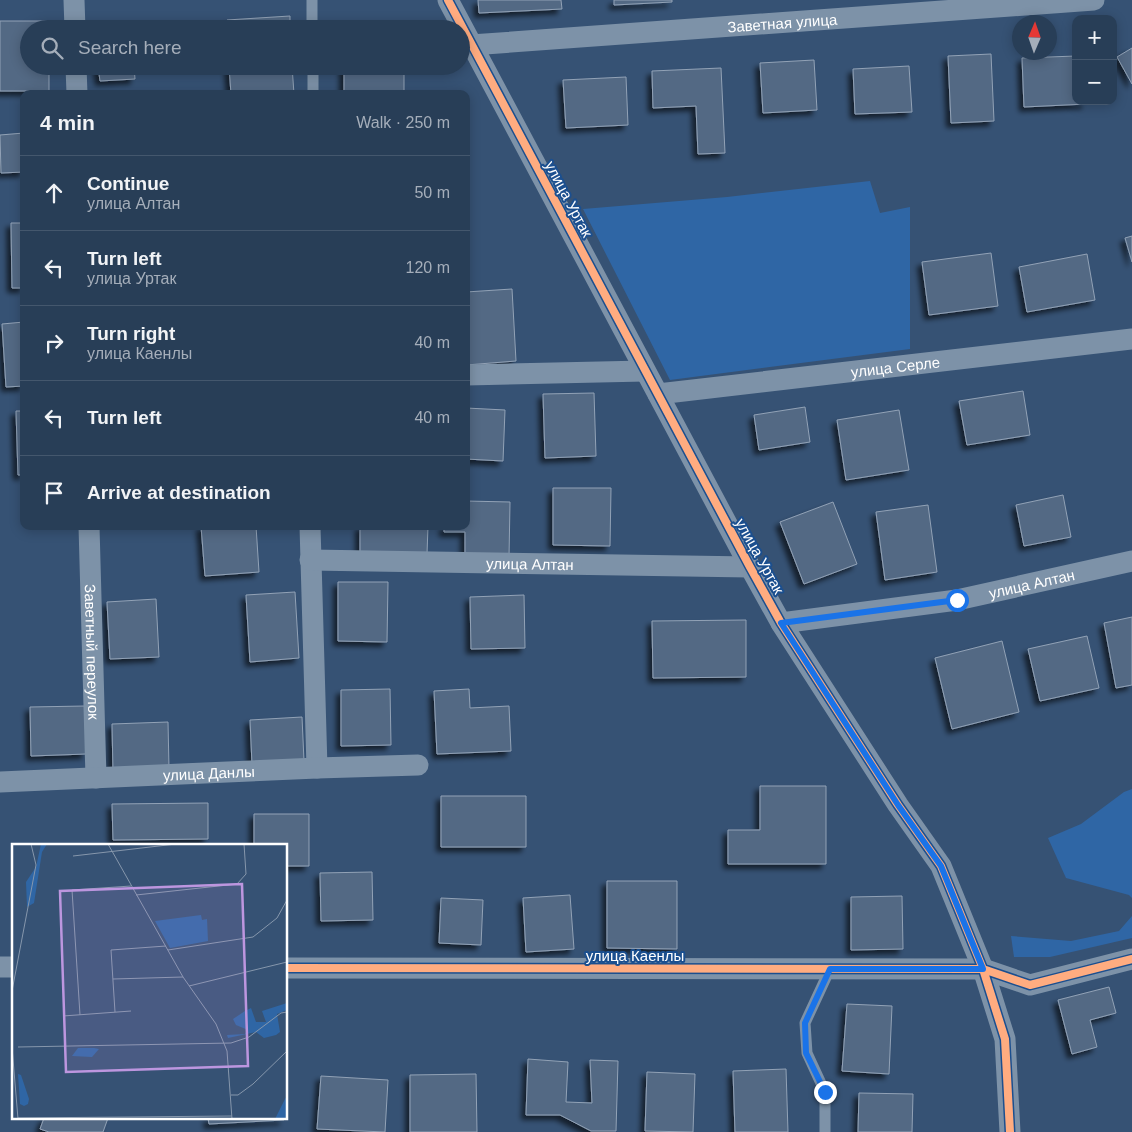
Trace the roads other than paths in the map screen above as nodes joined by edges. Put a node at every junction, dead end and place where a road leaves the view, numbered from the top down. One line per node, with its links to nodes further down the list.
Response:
1 (74, 0): 5 (street)
2 (312, 0): 6 (lane)
3 (448, 0): 7 (street, улица Уртак)
4 (1094, 0): 8 (street, Заветная улица)
5 (75, 20)
6 (312, 20)
7 (458, 20)
8 (471, 45): 14 (street, улица Уртак)
9 (76, 75): 11 (street)
10 (313, 75): 12 (lane)
11 (77, 90)
12 (314, 90)
13 (1132, 339): 16 (street, улица Серле)
14 (645, 371): 15 (street); 16 (street, улица Уртак)
15 (470, 375)
16 (658, 394): 21 (street, улица Уртак)
17 (89, 530): 25 (street, Заветный переулок)
18 (310, 530): 19 (street)
19 (310, 560): 21 (street, улица Алтан); 24 (street)
20 (1132, 561): 22 (street, улица Алтан)
21 (750, 567): 22 (street, улица Уртак)
22 (781, 623): 30 (street, улица Уртак)
23 (418, 765): 24 (street, улица Данлы)
24 (317, 768): 25 (street, улица Данлы)
25 (96, 778): 26 (street, улица Данлы)
26 (0, 782)
27 (1132, 959): 30 (street, улица Каенлы)
28 (288, 968): 29 (street, улица Каенлы)
29 (830, 969): 30 (street, улица Каенлы); 31 (lane)
30 (983, 969): 32 (street, улица Уртак)
31 (825, 1132)
32 (1010, 1132)

